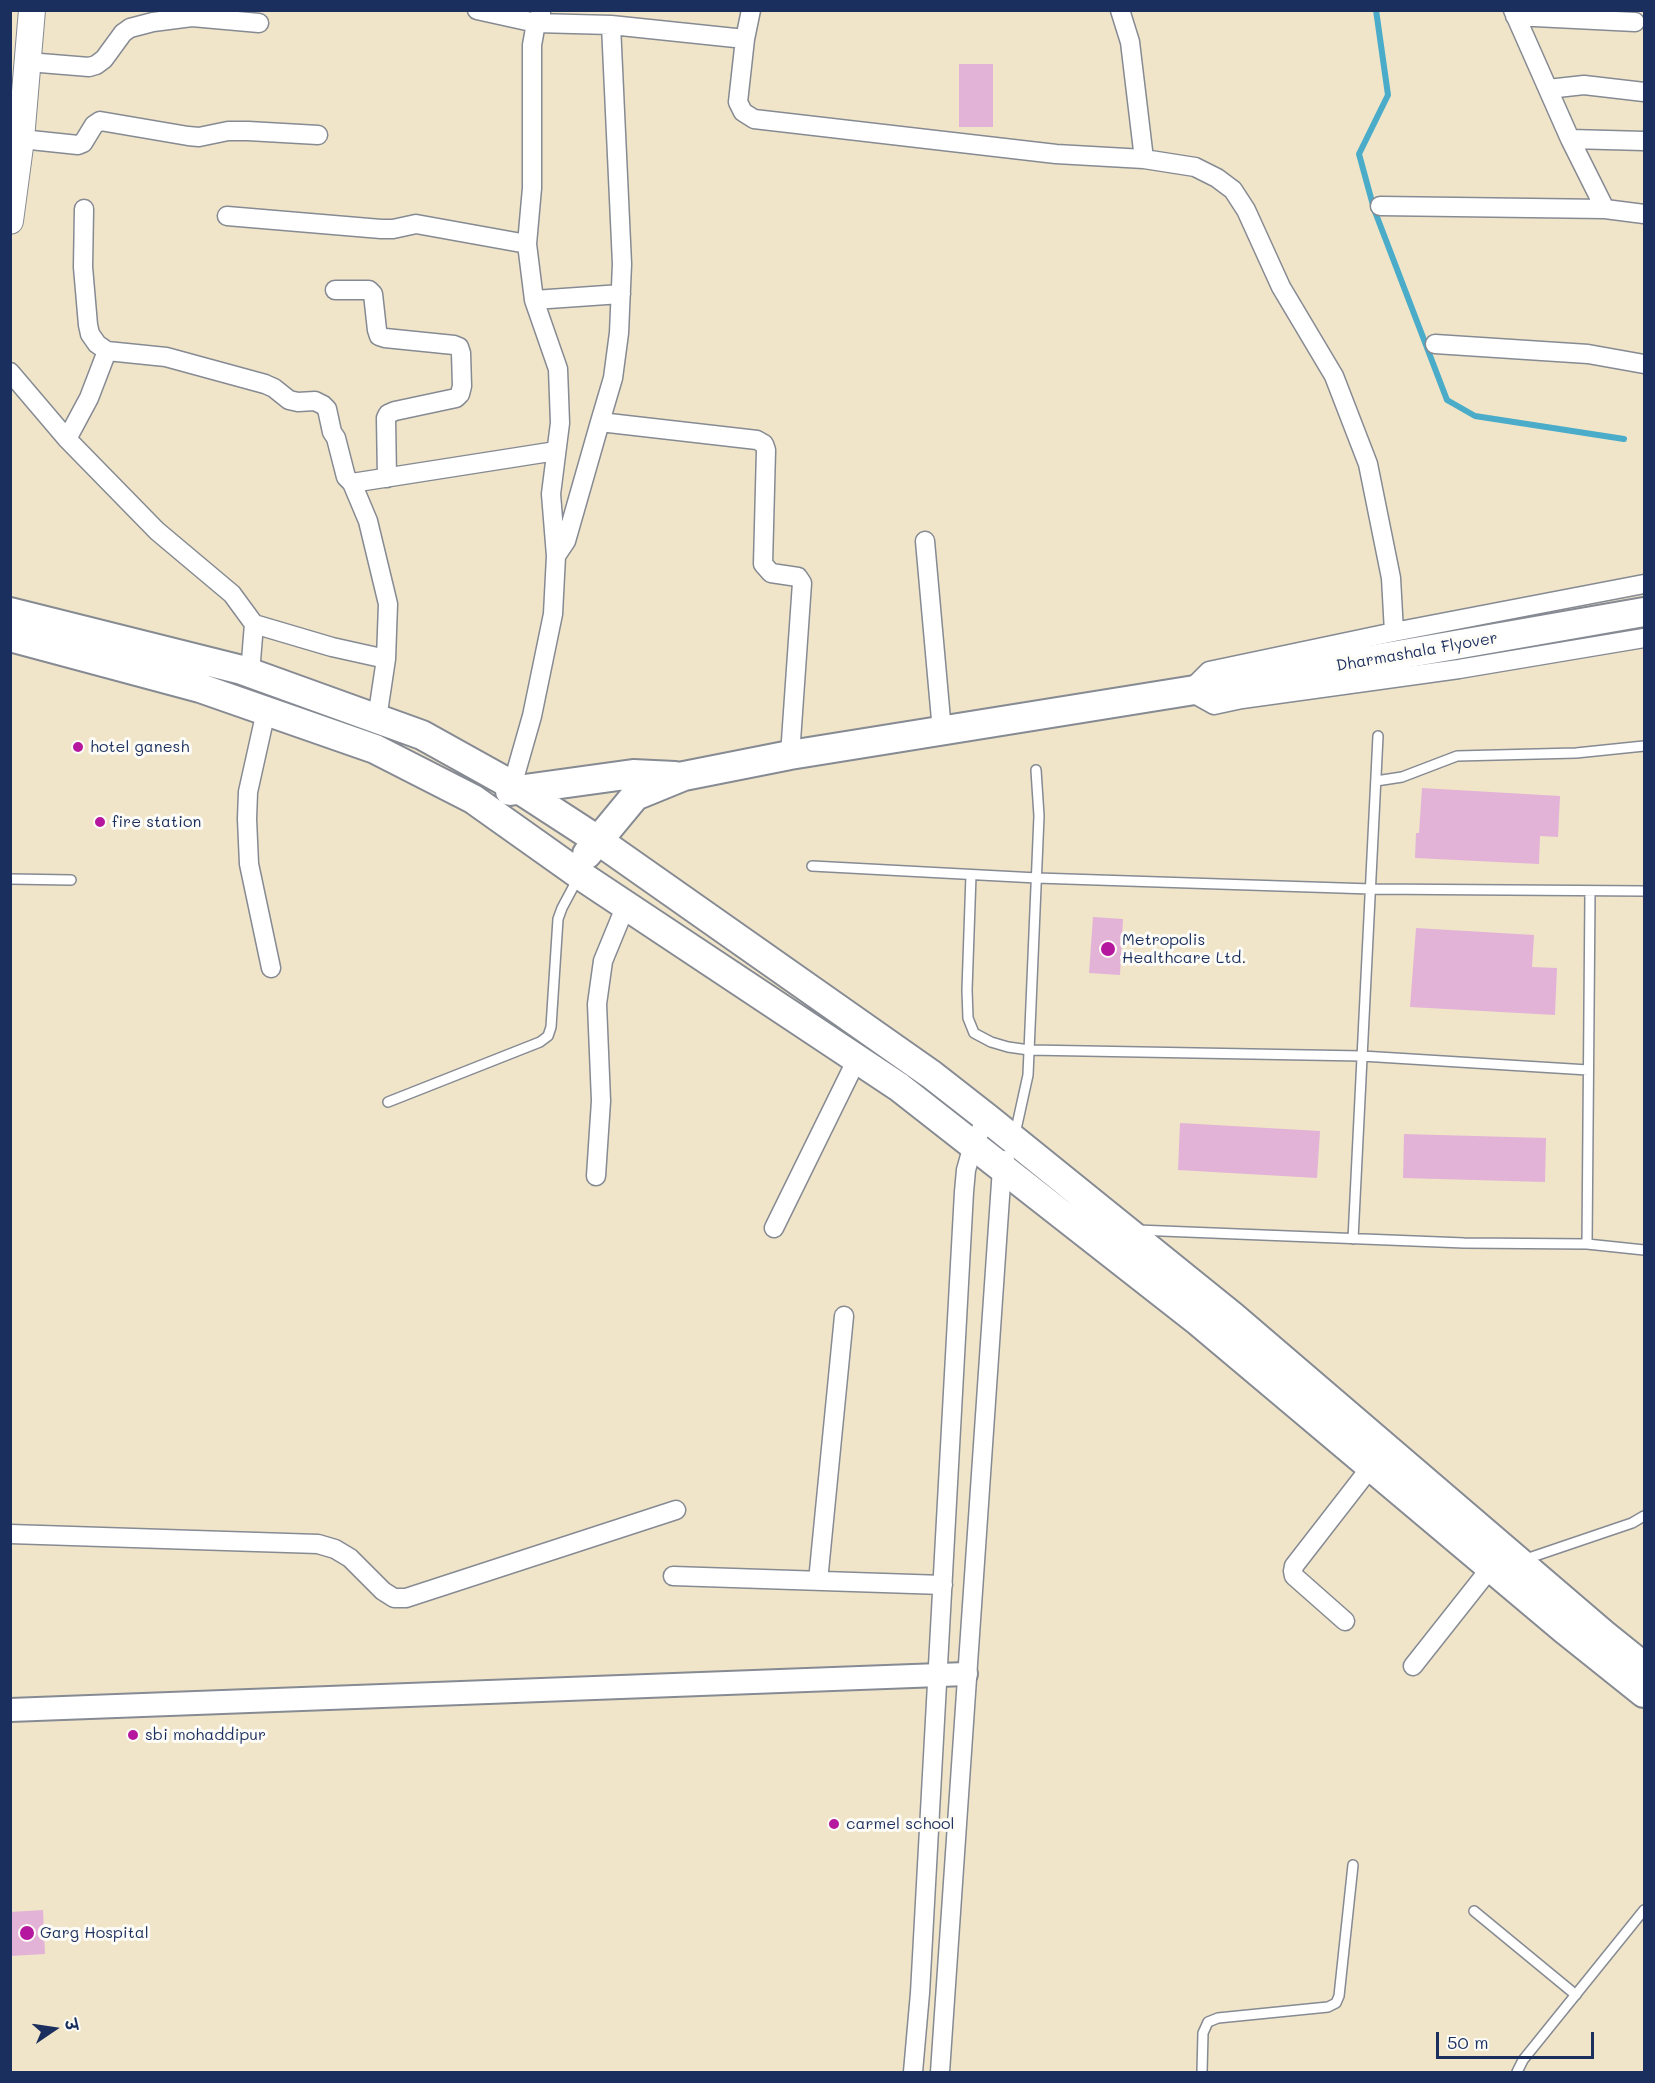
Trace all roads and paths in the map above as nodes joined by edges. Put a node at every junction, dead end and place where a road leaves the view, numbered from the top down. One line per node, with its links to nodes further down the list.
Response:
1 (32, 10): 11 (main road)
2 (477, 10): 6 (street)
3 (751, 10): 10 (street)
4 (1120, 10): 18 (street)
5 (1514, 13): 7 (street); 12 (street)
6 (539, 17): 9 (street); 25 (street)
7 (1635, 22)
8 (259, 23): 11 (street)
9 (611, 26): 10 (street); 27 (street)
10 (745, 39): 18 (street)
11 (28, 62): 15 (main road)
12 (1548, 89): 13 (street); 16 (street)
13 (1644, 92)
14 (318, 135): 15 (street)
15 (21, 139): 24 (main road)
16 (1570, 139): 17 (street); 21 (street)
17 (1644, 141)
18 (1144, 159): 44 (street)
19 (1380, 206): 21 (street)
20 (84, 209): 30 (street)
21 (1605, 209): 22 (street)
22 (1644, 214)
23 (227, 216): 25 (street)
24 (10, 221)
25 (527, 244): 28 (street)
26 (335, 290): 36 (street)
27 (621, 294): 28 (street); 33 (street)
28 (534, 300): 35 (street)
29 (1435, 344): 31 (street)
30 (107, 351): 34 (street); 37 (street)
31 (1644, 364)
32 (10, 372): 34 (street)
33 (600, 422): 39 (street); 55 (street)
34 (68, 439): 43 (street)
35 (556, 451): 36 (street); 39 (street)
36 (387, 478): 37 (street)
37 (352, 483): 47 (street)
38 (925, 541): 52 (street)
39 (556, 556): 59 (street)
40 (1644, 584): 44 (street)
41 (10, 612): 48 (main road)
42 (1644, 612): 49 (main road, Dharmashala Flyover)
43 (254, 624): 47 (street); 48 (street)
44 (1394, 632): 49 (street)
45 (10, 637): 50 (main road)
46 (1644, 638): 49 (street)
47 (386, 660): 51 (street)
48 (250, 674): 51 (main road)
49 (1190, 691): 52 (main road, Dharmashala Flyover)
50 (266, 711): 60 (main road); 72 (street)
51 (377, 719): 59 (main road)
52 (942, 731): 55 (main road, Dharmashala Flyover)
53 (1378, 736): 58 (lane)
54 (1644, 746): 58 (lane)
55 (790, 755): 57 (main road, Dharmashala Flyover)
56 (1036, 770): 65 (lane)
57 (684, 776): 59 (main road); 61 (main road)
58 (1376, 781): 68 (lane)
59 (515, 788): 60 (main road); 61 (main road)
60 (473, 799): 63 (main road)
61 (599, 841): 63 (main road); 78 (main road)
62 (812, 866): 64 (lane)
63 (576, 872): 71 (main road); 77 (lane)
64 (971, 874): 65 (lane); 73 (lane)
65 (1036, 878): 68 (lane); 73 (lane)
66 (10, 879): 67 (lane)
67 (71, 880)
68 (1371, 889): 70 (lane); 74 (lane)
69 (1644, 891): 70 (lane)
70 (1590, 892): 76 (lane)
71 (626, 905): 75 (main road); 82 (street)
72 (271, 968)
73 (1029, 1050): 74 (lane); 79 (lane)
74 (1362, 1056): 76 (lane); 85 (lane)
75 (857, 1059): 80 (main road); 83 (street)
76 (1588, 1070): 86 (lane)
77 (388, 1102)
78 (987, 1118): 79 (main road); 80 (street)
79 (1014, 1140): 81 (street); 84 (main road)
80 (973, 1145): 81 (main road); 96 (street)
81 (1002, 1167): 89 (main road); 100 (street)
82 (596, 1176)
83 (774, 1228)
84 (1126, 1230): 85 (lane); 89 (main road)
85 (1353, 1239): 86 (lane)
86 (1587, 1244): 87 (lane)
87 (1644, 1250)
88 (844, 1316): 95 (street)
89 (1378, 1457): 93 (main road); 97 (street)
90 (676, 1510): 92 (street)
91 (1644, 1516): 93 (lane)
92 (10, 1534)
93 (1503, 1564): 98 (street); 99 (main road); 102 (main road)
94 (673, 1576): 95 (street)
95 (818, 1581): 96 (street)
96 (943, 1585): 101 (street)
97 (1345, 1621)
98 (1413, 1666)
99 (1644, 1667)
100 (966, 1674): 101 (street); 109 (street)
101 (938, 1675): 103 (street); 108 (street)
102 (1644, 1693)
103 (10, 1710)
104 (1353, 1865): 110 (lane)
105 (1644, 1910): 107 (lane)
106 (1474, 1911): 107 (lane)
107 (1576, 1995): 111 (lane)
108 (913, 2073)
109 (940, 2073)
110 (1202, 2073)
111 (1516, 2073)

